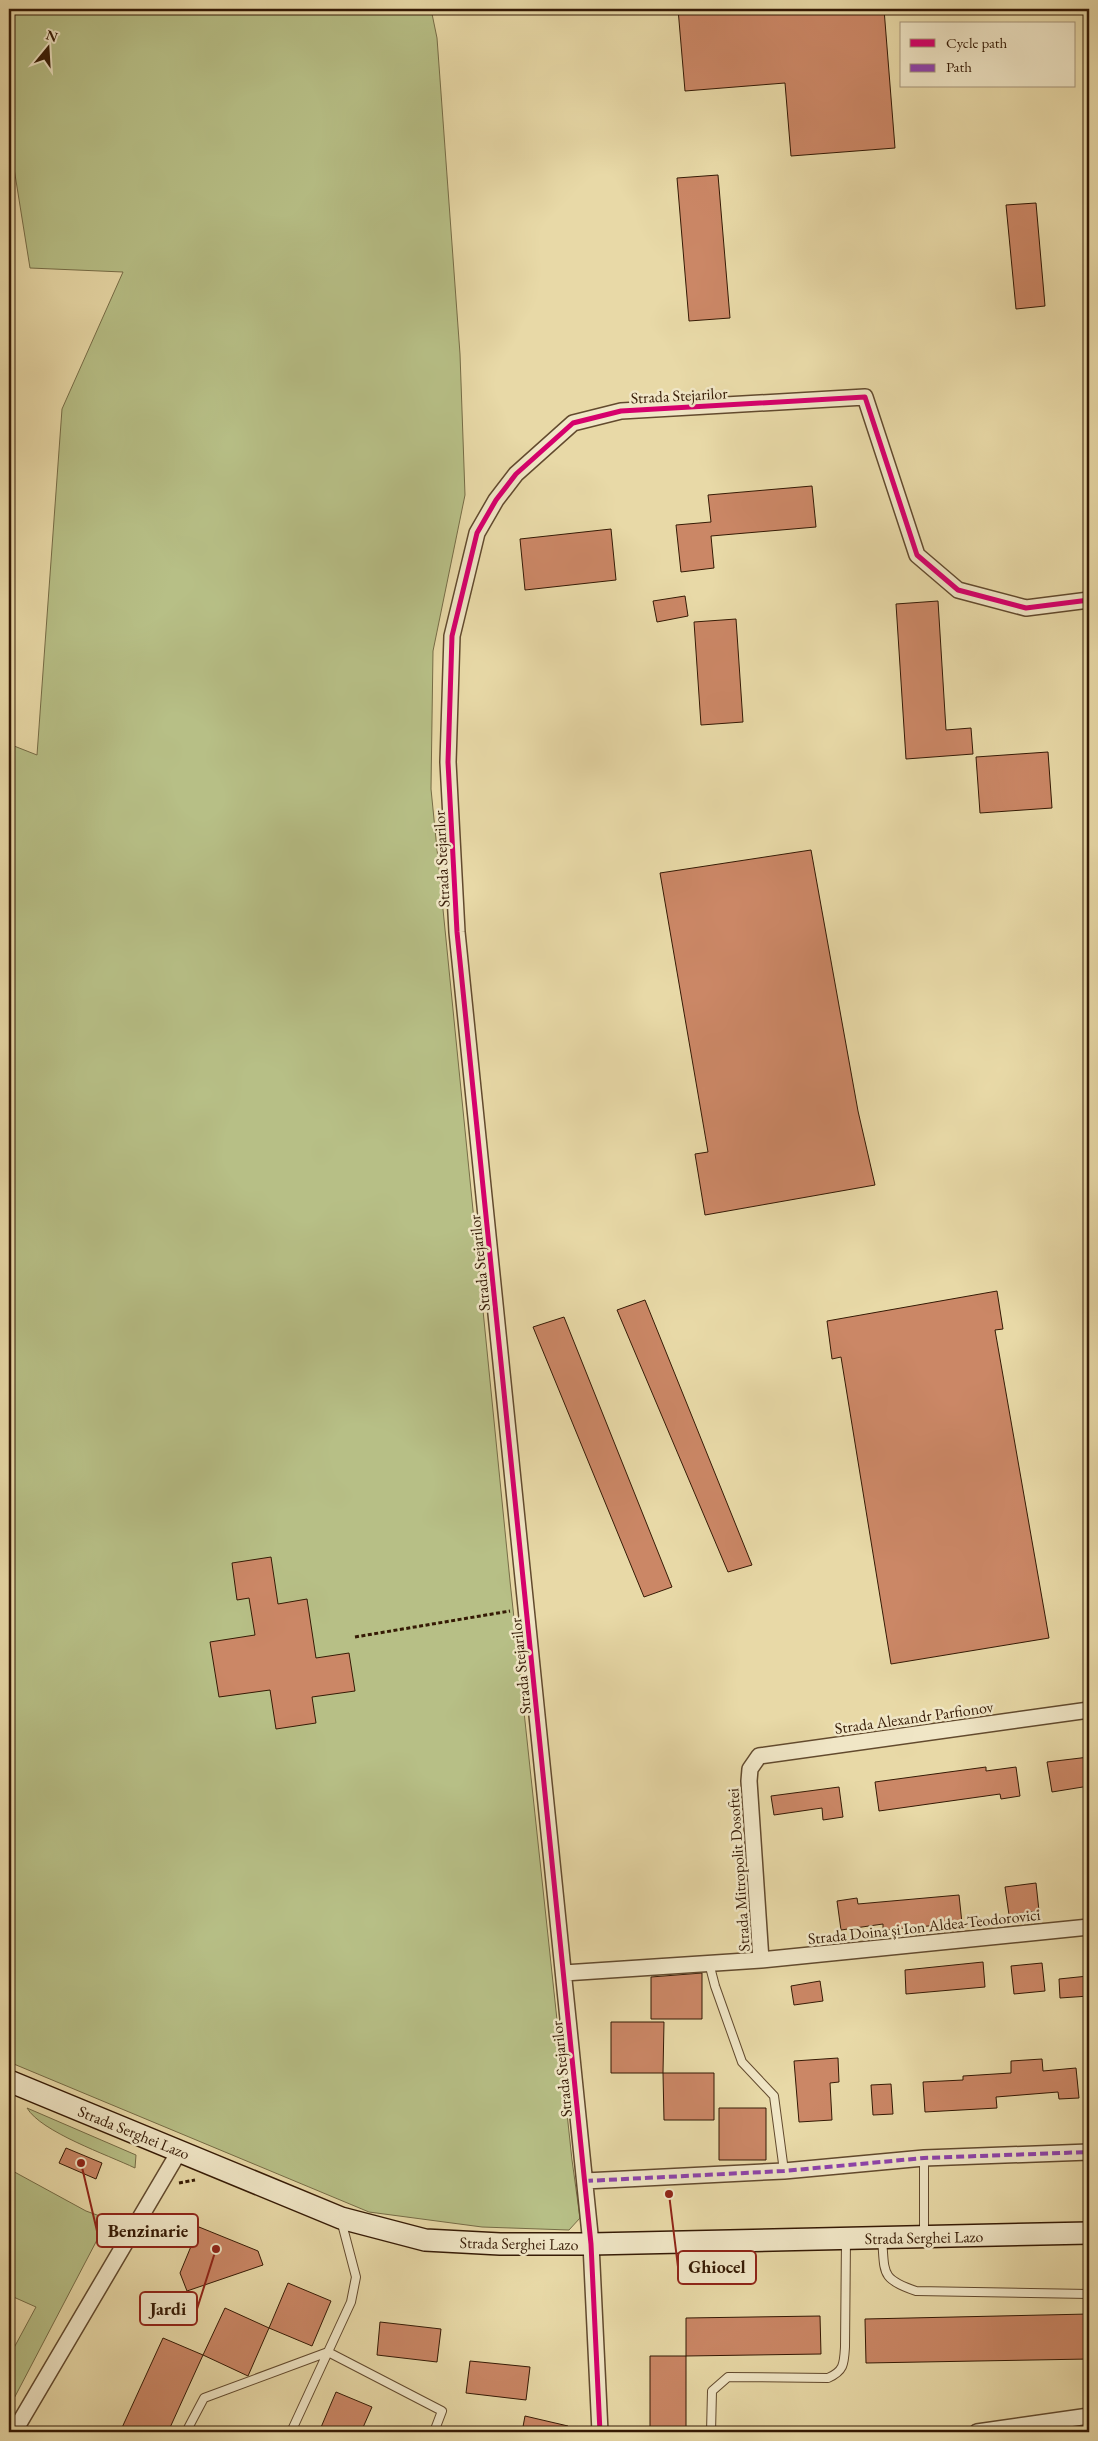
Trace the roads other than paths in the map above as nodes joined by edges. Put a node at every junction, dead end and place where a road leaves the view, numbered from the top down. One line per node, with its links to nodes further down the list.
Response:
1 (1089, 600): 7 (street, Strada Stejarilor)
2 (1089, 1710): 3 (street, Strada Alexandr Parfionov)
3 (750, 1769): 5 (street, Strada Mitropolit Dosoftei)
4 (1089, 1927): 5 (street, Strada Doina și Ion Aldea-Teodorovici)
5 (762, 1960): 6 (street, Strada Mitropolit Dosoftei)
6 (709, 1963): 7 (street, Strada Mitropolit Dosoftei); 12 (lane)
7 (564, 1973): 13 (street, Strada Stejarilor)
8 (9, 2081): 9 (street, Strada Serghei Lazo)
9 (180, 2150): 14 (street, Strada Serghei Lazo); 23 (street)
10 (1089, 2152): 11 (street)
11 (924, 2158): 12 (street); 17 (lane)
12 (784, 2172): 13 (street)
13 (585, 2181): 19 (street, Strada Stejarilor)
14 (341, 2218): 19 (street, Strada Serghei Lazo); 21 (lane)
15 (1089, 2233): 17 (street, Strada Serghei Lazo)
16 (882, 2238): 17 (street, Strada Serghei Lazo); 18 (street, Strada Serghei Lazo); 20 (lane)
17 (924, 2238)
18 (846, 2239): 19 (street, Strada Serghei Lazo); 28 (lane)
19 (591, 2244): 27 (street, Strada Stejarilor)
20 (1089, 2294)
21 (328, 2352): 24 (lane); 25 (lane); 26 (lane)
22 (1089, 2416): 29 (street)
23 (14, 2432)
24 (186, 2432)
25 (291, 2432)
26 (434, 2432)
27 (600, 2432)
28 (711, 2432)
29 (977, 2432)

